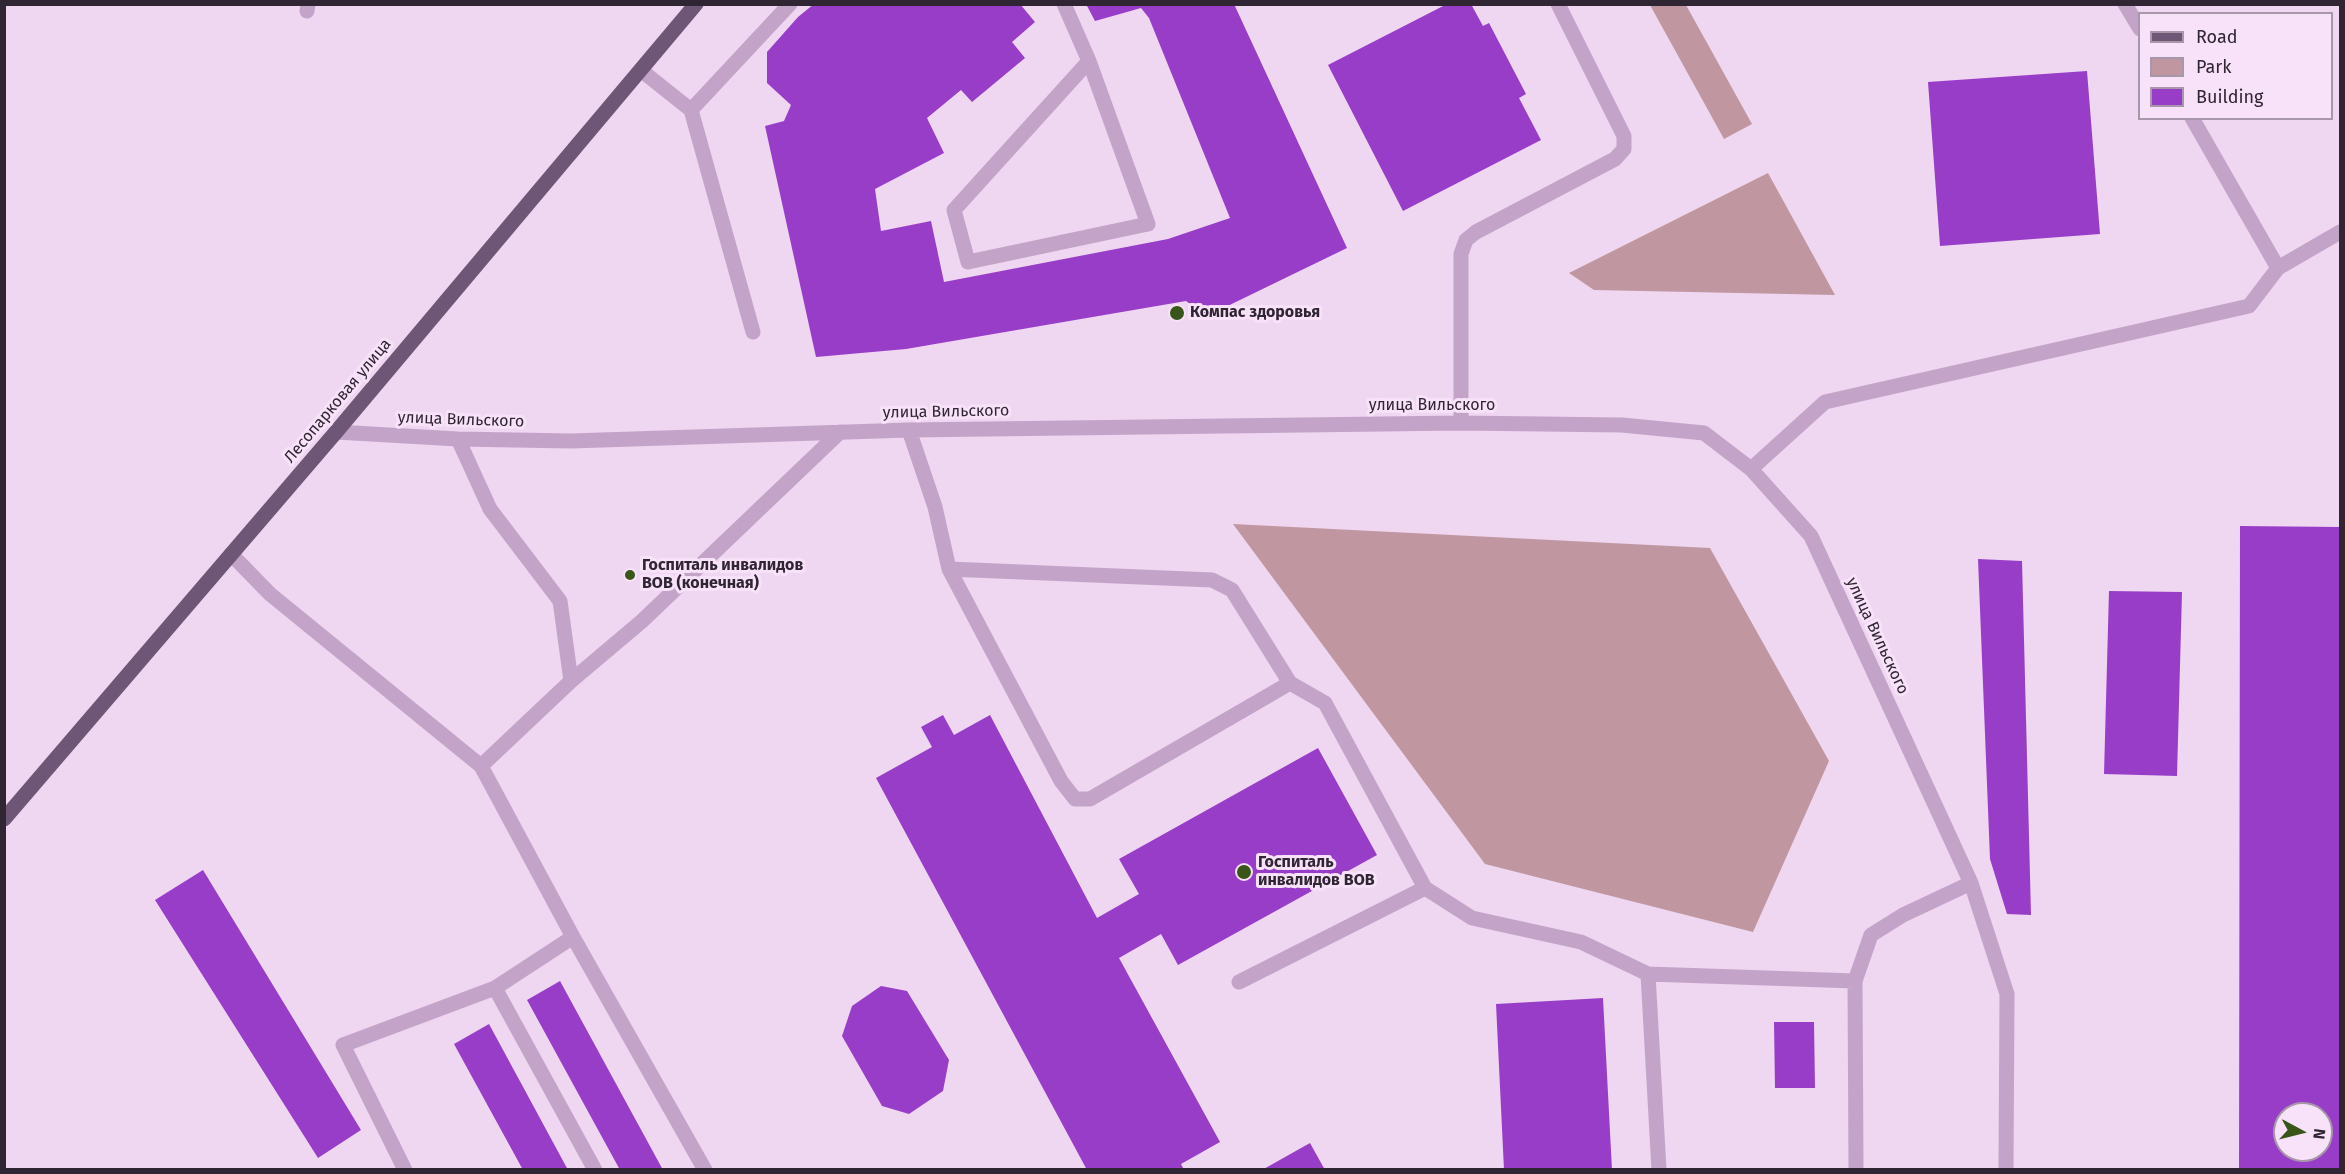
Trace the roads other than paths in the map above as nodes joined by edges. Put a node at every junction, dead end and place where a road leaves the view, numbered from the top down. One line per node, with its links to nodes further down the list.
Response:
1 (696, 4): 8 (main road, Лесопарковая улица)
2 (790, 4): 9 (street)
3 (1064, 4): 7 (street)
4 (1558, 4): 14 (street)
5 (2125, 4): 6 (street)
6 (2138, 27)
7 (1089, 61): 7 (street)
8 (642, 71): 9 (street); 16 (main road, Лесопарковая улица)
9 (691, 110): 13 (street)
10 (2193, 120): 12 (street)
11 (2340, 232): 12 (street)
12 (2278, 267): 19 (street)
13 (753, 332)
14 (1461, 423): 15 (street, улица Вильского); 19 (street, улица Вильского)
15 (909, 430): 17 (street, улица Вильского); 21 (street)
16 (336, 432): 18 (street, улица Вильского); 20 (main road, Лесопарковая улица)
17 (840, 432): 18 (street, улица Вильского); 22 (street)
18 (458, 439): 22 (street)
19 (1751, 469): 26 (street, улица Вильского)
20 (231, 555): 24 (street); 25 (main road, Лесопарковая улица)
21 (949, 569): 23 (street); 23 (street)
22 (571, 681): 24 (street)
23 (1290, 683): 27 (street)
24 (481, 766): 28 (street)
25 (4, 819)
26 (1971, 883): 30 (street); 38 (street, улица Вильского)
27 (1425, 888): 29 (street); 31 (street)
28 (573, 937): 32 (street); 35 (street)
29 (1648, 974): 30 (street); 36 (street)
30 (1855, 981): 37 (street)
31 (1239, 982)
32 (495, 988): 33 (street); 34 (street)
33 (405, 1170)
34 (595, 1170)
35 (705, 1170)
36 (1659, 1170)
37 (1856, 1170)
38 (2006, 1170)

